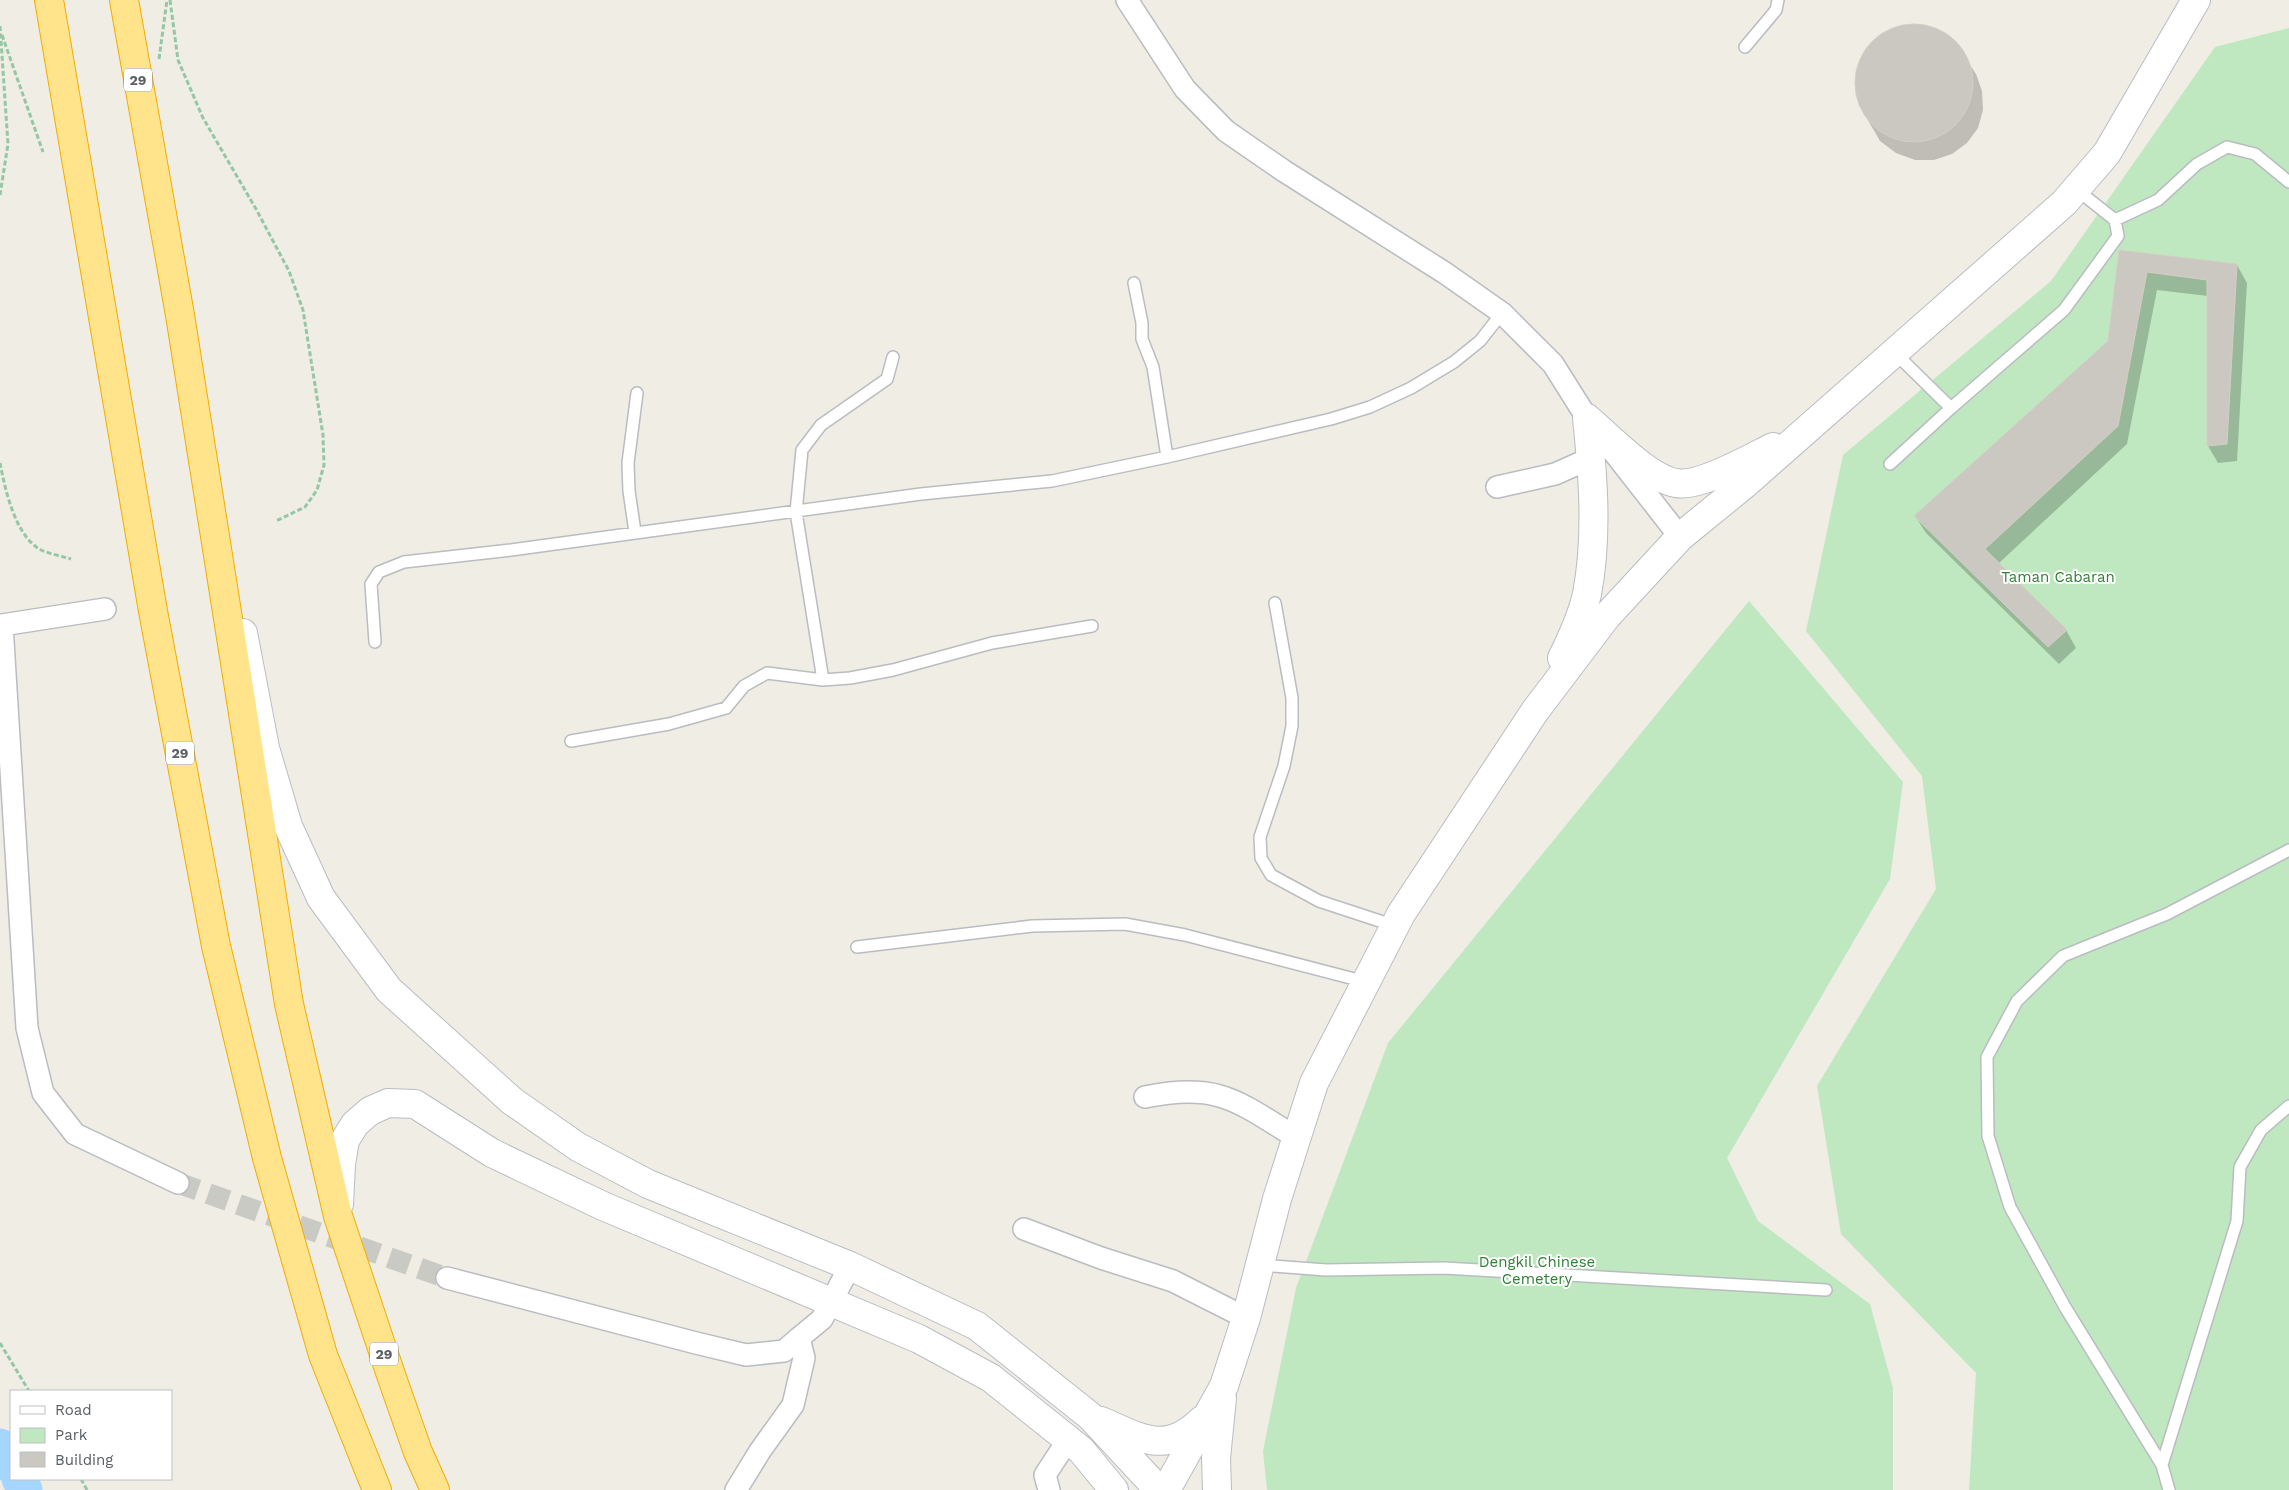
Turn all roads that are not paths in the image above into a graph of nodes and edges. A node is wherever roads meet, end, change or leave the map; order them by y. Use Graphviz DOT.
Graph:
graph roads {
  1 [pos="49,0"];
  2 [pos="124,0"];
  3 [pos="144,0"];
  4 [pos="1127,0"];
  5 [pos="1778,0"];
  6 [pos="2196,0"];
  7 [pos="1746,48"];
  8 [pos="152,160"];
  9 [pos="2289,182"];
  10 [pos="2076,189"];
  11 [pos="2115,220"];
  12 [pos="1134,283"];
  13 [pos="1502,313"];
  14 [pos="180,315"];
  15 [pos="1894,352"];
  16 [pos="893,357"];
  17 [pos="637,394"];
  18 [pos="1952,408"];
  19 [pos="1587,418"];
  20 [pos="1799,435"];
  21 [pos="1167,458"];
  22 [pos="1591,458"];
  23 [pos="1890,464"];
  24 [pos="1497,487"];
  25 [pos="796,512"];
  26 [pos="635,532"];
  27 [pos="1680,537"];
  28 [pos="1275,603"];
  29 [pos="105,609"];
  30 [pos="1,625"];
  31 [pos="1092,626"];
  32 [pos="375,642"];
  33 [pos="823,680"];
  34 [pos="1535,710"];
  35 [pos="570,741"];
  36 [pos="2289,850"];
  37 [pos="1395,926"];
  38 [pos="857,947"];
  39 [pos="1366,982"];
  40 [pos="1145,1097"];
  41 [pos="2289,1106"];
  42 [pos="1297,1138"];
  43 [pos="178,1183"];
  44 [pos="338,1216"];
  45 [pos="1024,1229"];
  46 [pos="1260,1265"];
  47 [pos="850,1266"];
  48 [pos="447,1278"];
  49 [pos="1826,1290"];
  50 [pos="833,1301"];
  51 [pos="1246,1318"];
  52 [pos="800,1338"];
  53 [pos="1224,1386"];
  54 [pos="1090,1416"];
  55 [pos="1068,1440"];
  56 [pos="2162,1465"];
  57 [pos="378,1490"];
  58 [pos="434,1490"];
  59 [pos="736,1490"];
  60 [pos="1049,1490"];
  61 [pos="1114,1490"];
  62 [pos="1159,1490"];
  63 [pos="1166,1490"];
  64 [pos="1217,1490"];
  65 [pos="2169,1490"];
  1 -- 57 [label="highway, 29"];
  2 -- 8 [label="highway, 29"];
  3 -- 8 [label="highway"];
  4 -- 13 [label="street"];
  5 -- 7 [label="lane"];
  6 -- 10 [label="main road"];
  8 -- 14 [label="highway, 29"];
  9 -- 11 [label="lane"];
  10 -- 11 [label="lane"];
  10 -- 15 [label="main road"];
  11 -- 18 [label="lane"];
  12 -- 21 [label="lane"];
  13 -- 19 [label="street"];
  13 -- 21 [label="lane"];
  14 -- 44 [label="highway, 29"];
  14 -- 47 [label="main road"];
  15 -- 18 [label="lane"];
  15 -- 20 [label="main road"];
  16 -- 25 [label="lane"];
  17 -- 26 [label="lane"];
  18 -- 23 [label="lane"];
  19 -- 20 [label="main road"];
  19 -- 22 [label="main road"];
  19 -- 27 [label="street"];
  20 -- 27 [label="main road"];
  21 -- 25 [label="lane"];
  22 -- 24 [label="street"];
  22 -- 34 [label="main road"];
  25 -- 26 [label="lane"];
  25 -- 33 [label="lane"];
  26 -- 32 [label="lane"];
  27 -- 34 [label="main road"];
  28 -- 37 [label="lane"];
  29 -- 30 [label="street"];
  30 -- 43 [label="street"];
  31 -- 33 [label="lane"];
  33 -- 35 [label="lane"];
  34 -- 37 [label="main road"];
  36 -- 56 [label="lane"];
  37 -- 39 [label="main road"];
  38 -- 39 [label="lane"];
  39 -- 42 [label="main road"];
  40 -- 42 [label="street"];
  41 -- 56 [label="lane"];
  42 -- 46 [label="main road"];
  44 -- 50 [label="main road"];
  44 -- 58 [label="highway, 29"];
  45 -- 51 [label="street"];
  46 -- 49 [label="lane"];
  46 -- 51 [label="main road"];
  47 -- 50 [label="street"];
  47 -- 54 [label="main road"];
  48 -- 52 [label="street"];
  50 -- 52 [label="street"];
  50 -- 55 [label="main road"];
  51 -- 53 [label="main road"];
  52 -- 59 [label="street"];
  53 -- 54 [label="main road"];
  53 -- 63 [label="main road"];
  53 -- 64 [label="main road"];
  54 -- 62 [label="main road"];
  55 -- 60 [label="street"];
  55 -- 61 [label="main road"];
  56 -- 65 [label="lane"];
}
